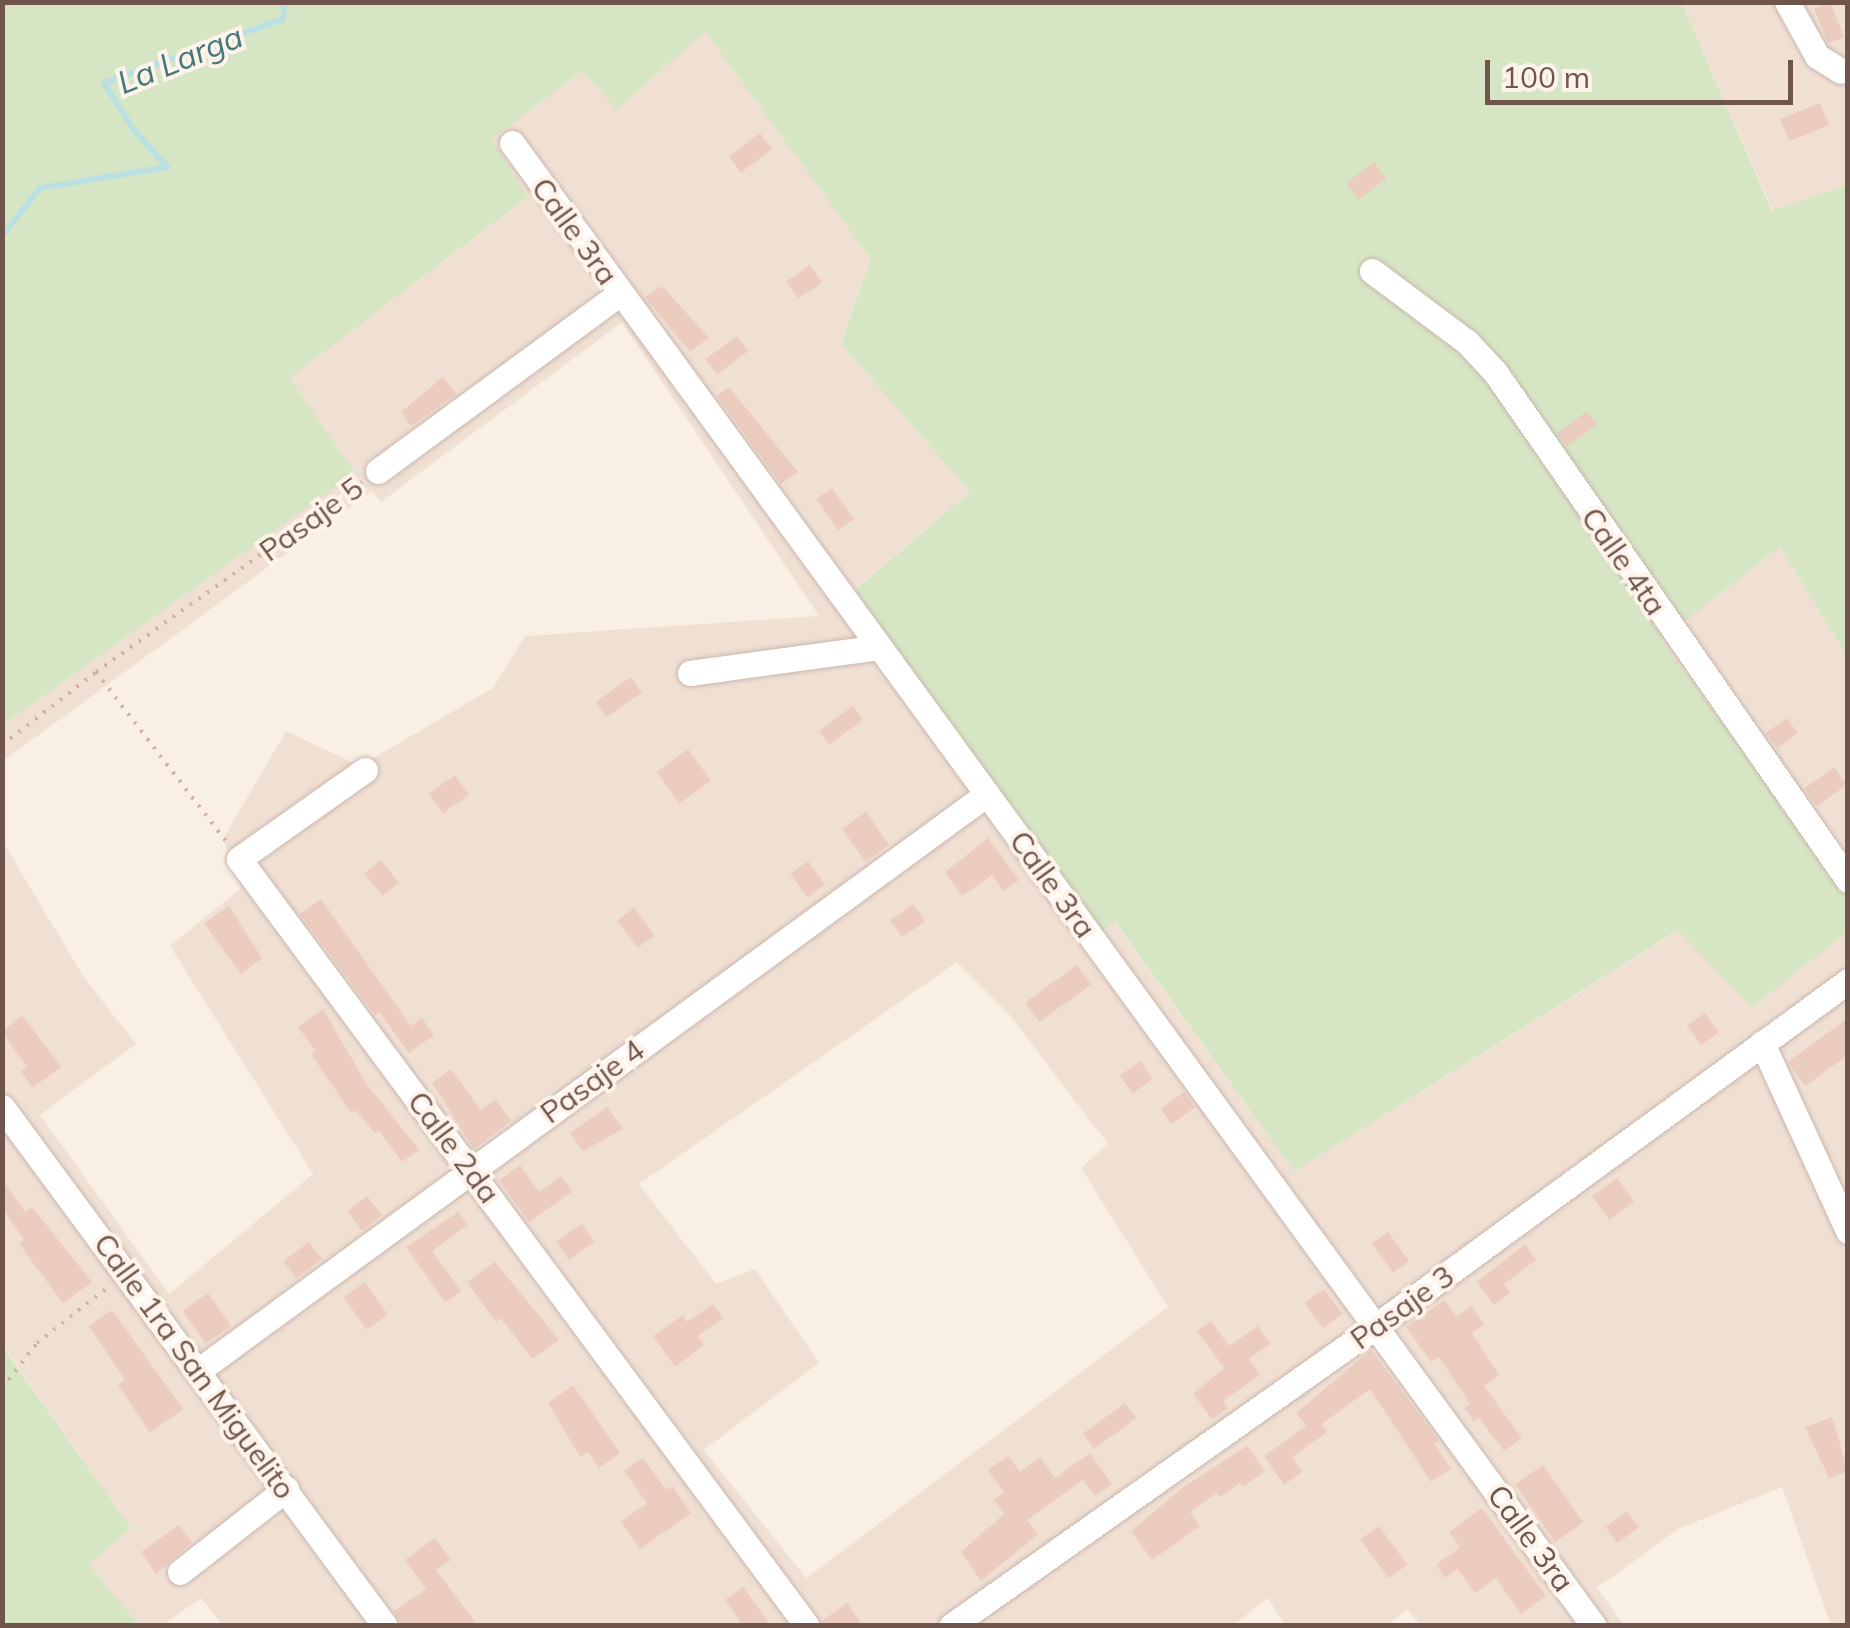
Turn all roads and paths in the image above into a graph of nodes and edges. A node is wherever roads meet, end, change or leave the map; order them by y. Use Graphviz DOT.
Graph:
graph roads {
  1 [pos="1787,2"];
  2 [pos="1844,70"];
  3 [pos="1810,78"];
  4 [pos="512,143"];
  5 [pos="1372,271"];
  6 [pos="620,293"];
  7 [pos="378,471"];
  8 [pos="879,647"];
  9 [pos="96,672"];
  10 [pos="690,673"];
  11 [pos="2,745"];
  12 [pos="365,770"];
  13 [pos="987,794"];
  14 [pos="240,859"];
  15 [pos="1848,880"];
  16 [pos="1848,981"];
  17 [pos="1762,1044"];
  18 [pos="2,1108"];
  19 [pos="471,1170"];
  20 [pos="1848,1232"];
  21 [pos="126,1273"];
  22 [pos="1376,1326"];
  23 [pos="199,1370"];
  24 [pos="2,1388"];
  25 [pos="286,1489"];
  26 [pos="180,1572"];
  27 [pos="385,1626"];
  28 [pos="806,1626"];
  29 [pos="950,1626"];
  30 [pos="1594,1626"];
  1 -- 2 [label="street"];
  2 -- 3 [label="street"];
  4 -- 6 [label="street, Calle 3ra"];
  5 -- 15 [label="street, Calle 4ta"];
  6 -- 7 [label="street, Pasaje 5"];
  6 -- 8 [label="street, Calle 3ra"];
  7 -- 9 [label="path, Pasaje 5"];
  8 -- 10 [label="street"];
  8 -- 13 [label="street, Calle 3ra"];
  9 -- 11 [label="path, Pasaje 5"];
  9 -- 14 [label="path"];
  12 -- 14 [label="street"];
  13 -- 19 [label="street, Pasaje 4"];
  13 -- 22 [label="street, Calle 3ra"];
  14 -- 19 [label="street, Calle 2da"];
  16 -- 17 [label="street, Pasaje 3"];
  17 -- 20 [label="street"];
  17 -- 22 [label="street, Pasaje 3"];
  18 -- 21 [label="street, Calle 1ra San Miguelito"];
  19 -- 23 [label="street, Pasaje 4"];
  19 -- 28 [label="street, Calle 2da"];
  21 -- 23 [label="street, Calle 1ra San Miguelito"];
  21 -- 24 [label="path"];
  22 -- 29 [label="street, Pasaje 3"];
  22 -- 30 [label="street, Calle 3ra"];
  23 -- 25 [label="street, Calle 1ra San Miguelito"];
  25 -- 26 [label="street"];
  25 -- 27 [label="street, Calle 1ra San Miguelito"];
}
